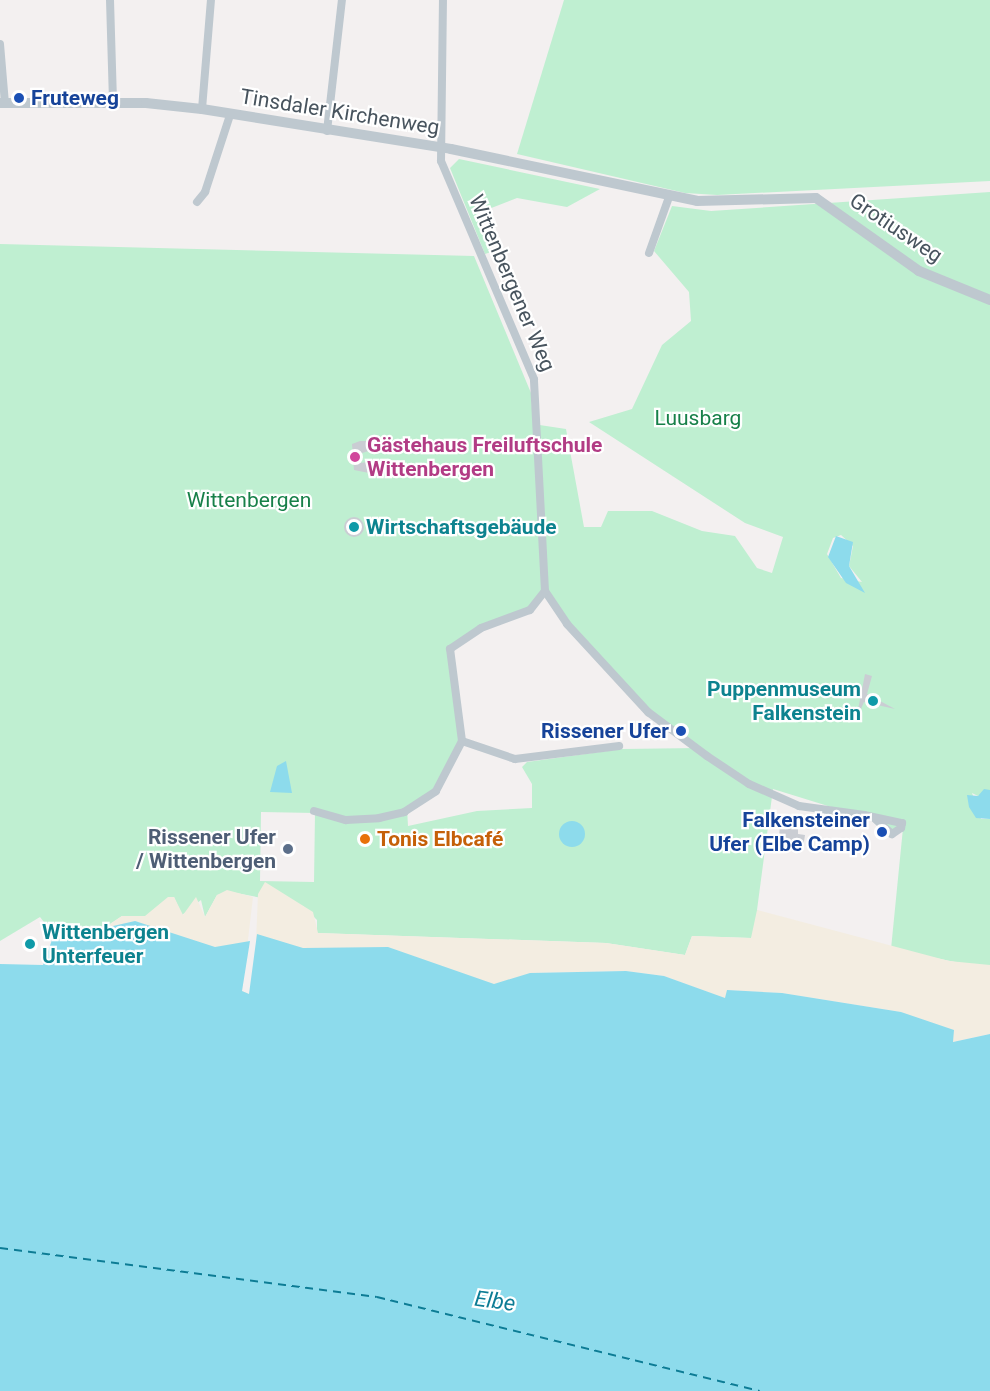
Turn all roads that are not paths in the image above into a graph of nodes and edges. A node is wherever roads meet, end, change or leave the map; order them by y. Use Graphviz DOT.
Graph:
graph roads {
  1 [pos="110,0"];
  2 [pos="211,0"];
  3 [pos="342,0"];
  4 [pos="442,0"];
  5 [pos="0,44"];
  6 [pos="112,102"];
  7 [pos="3,103"];
  8 [pos="202,109"];
  9 [pos="230,115"];
  10 [pos="327,131"];
  11 [pos="439,149"];
  12 [pos="669,197"];
  13 [pos="816,198"];
  14 [pos="197,202"];
  15 [pos="649,253"];
  16 [pos="990,300"];
  17 [pos="545,591"];
  18 [pos="462,741"];
  19 [pos="619,746"];
  20 [pos="314,811"];
  21 [pos="874,818"];
  1 -- 6 [label="street"];
  2 -- 8 [label="street"];
  3 -- 10 [label="street"];
  4 -- 11 [label="street, Wittenbergener Weg"];
  5 -- 7 [label="street"];
  6 -- 7 [label="street, Tinsdaler Kirchenweg"];
  6 -- 8 [label="street, Tinsdaler Kirchenweg"];
  8 -- 9 [label="street, Tinsdaler Kirchenweg"];
  9 -- 10 [label="street, Tinsdaler Kirchenweg"];
  9 -- 14 [label="street"];
  10 -- 11 [label="street, Tinsdaler Kirchenweg"];
  11 -- 12 [label="street, Tinsdaler Kirchenweg"];
  11 -- 17 [label="street, Wittenbergener Weg"];
  12 -- 13 [label="street, Tinsdaler Kirchenweg"];
  12 -- 15 [label="street"];
  13 -- 16 [label="street, Grotiusweg"];
  17 -- 18 [label="street"];
  17 -- 21 [label="street"];
  18 -- 19 [label="street"];
  18 -- 20 [label="street"];
}
